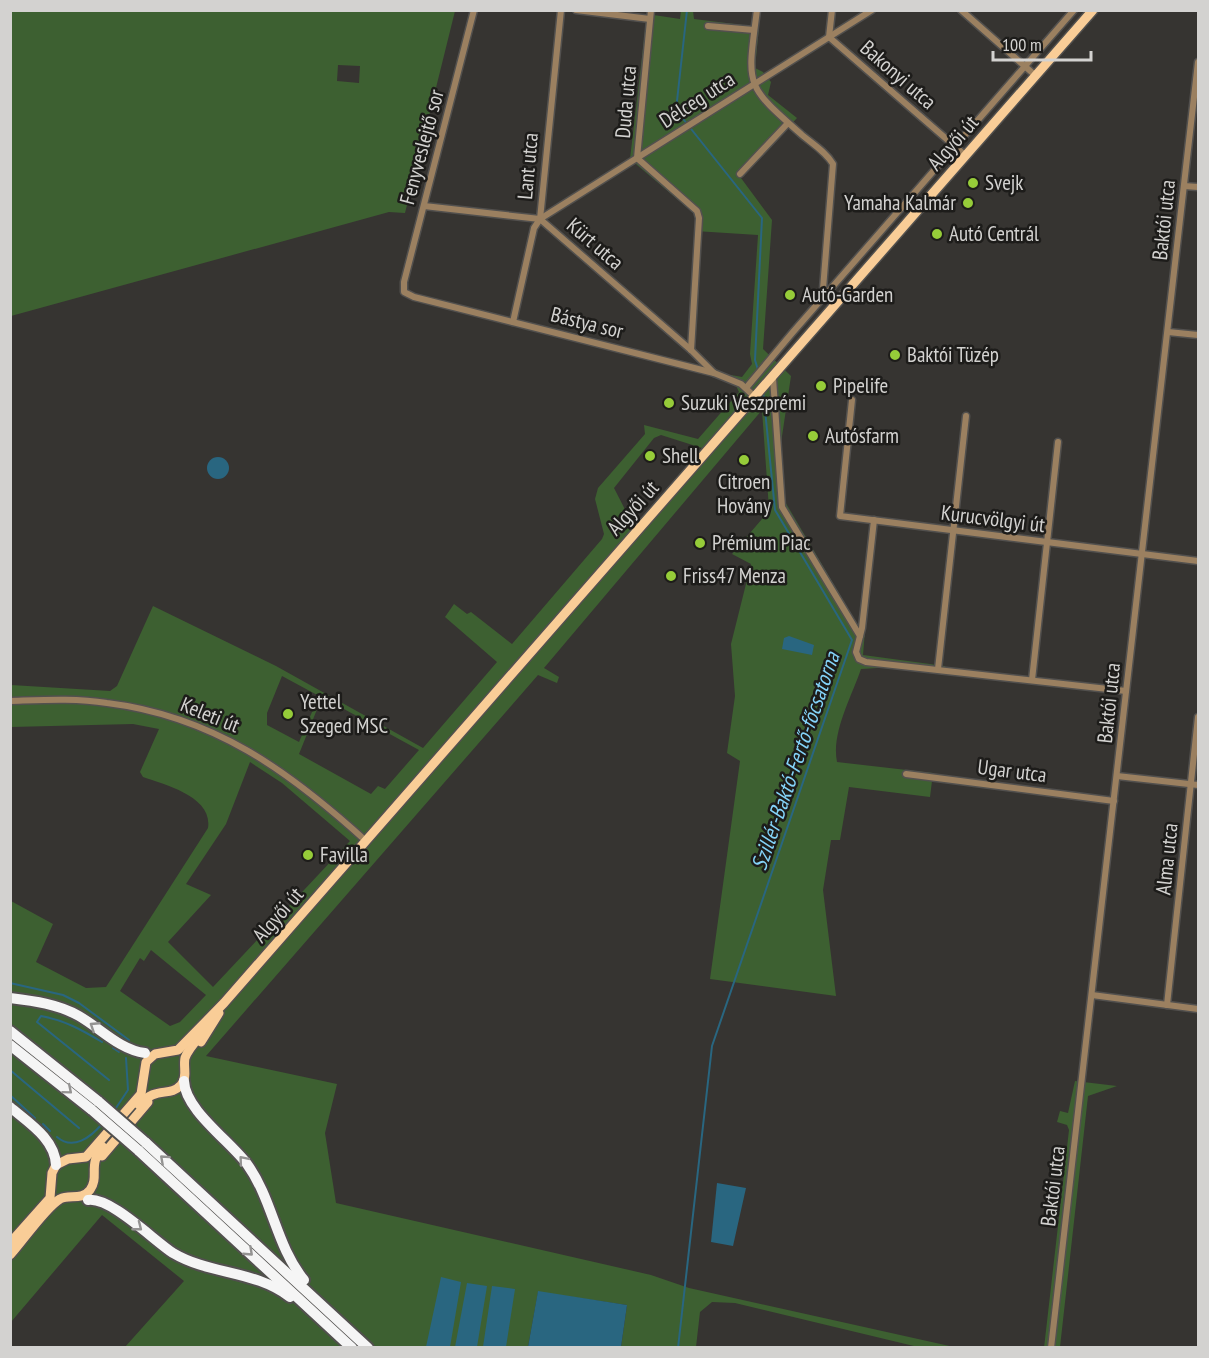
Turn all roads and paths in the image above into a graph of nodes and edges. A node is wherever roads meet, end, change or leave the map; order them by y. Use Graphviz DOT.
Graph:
graph roads {
  1 [pos="474,10"];
  2 [pos="561,10"];
  3 [pos="576,10"];
  4 [pos="651,10"];
  5 [pos="757,10"];
  6 [pos="832,10"];
  7 [pos="872,10"];
  8 [pos="962,10"];
  9 [pos="1074,10"];
  10 [pos="1093,10"];
  11 [pos="650,19"];
  12 [pos="708,26"];
  13 [pos="754,30"];
  14 [pos="830,37"];
  15 [pos="1198,62"];
  16 [pos="1026,66"];
  17 [pos="1036,76"];
  18 [pos="753,84"];
  19 [pos="1196,114"];
  20 [pos="788,123"];
  21 [pos="956,147"];
  22 [pos="966,156"];
  23 [pos="637,158"];
  24 [pos="740,174"];
  25 [pos="1184,186"];
  26 [pos="1198,188"];
  27 [pos="424,206"];
  28 [pos="540,219"];
  29 [pos="824,279"];
  30 [pos="836,284"];
  31 [pos="404,292"];
  32 [pos="826,296"];
  33 [pos="837,306"];
  34 [pos="513,322"];
  35 [pos="1168,332"];
  36 [pos="1198,335"];
  37 [pos="693,352"];
  38 [pos="690,367"];
  39 [pos="714,374"];
  40 [pos="771,381"];
  41 [pos="746,388"];
  42 [pos="756,397"];
  43 [pos="852,400"];
  44 [pos="966,416"];
  45 [pos="1058,442"];
  46 [pos="874,520"];
  47 [pos="954,530"];
  48 [pos="1047,542"];
  49 [pos="1143,555"];
  50 [pos="1198,561"];
  51 [pos="860,636"];
  52 [pos="938,669"];
  53 [pos="1032,680"];
  54 [pos="1126,691"];
  55 [pos="10,701"];
  56 [pos="1198,717"];
  57 [pos="906,774"];
  58 [pos="1117,776"];
  59 [pos="1195,784"];
  60 [pos="1114,801"];
  61 [pos="366,841"];
  62 [pos="1092,995"];
  63 [pos="10,998"];
  64 [pos="224,1003"];
  65 [pos="1167,1005"];
  66 [pos="1198,1009"];
  67 [pos="10,1031"];
  68 [pos="10,1045"];
  69 [pos="173,1050"];
  70 [pos="145,1053"];
  71 [pos="184,1061"];
  72 [pos="184,1086"];
  73 [pos="95,1106"];
  74 [pos="10,1107"];
  75 [pos="142,1146"];
  76 [pos="56,1161"];
  77 [pos="49,1189"];
  78 [pos="64,1200"];
  79 [pos="88,1200"];
  80 [pos="14,1243"];
  81 [pos="10,1255"];
  82 [pos="325,1322"];
  83 [pos="344,1325"];
  84 [pos="352,1347"];
  85 [pos="368,1347"];
  86 [pos="1051,1347"];
  1 -- 27 [label="street, Fenyveslejtő sor"];
  2 -- 28 [label="street, Lant utca"];
  3 -- 11 [label="street"];
  4 -- 11 [label="street, Duda utca"];
  5 -- 13 [label="street"];
  6 -- 14 [label="street, Bakonyi utca"];
  7 -- 14 [label="street, Délceg utca"];
  8 -- 16 [label="street"];
  9 -- 16 [label="street, Algyői út"];
  10 -- 17 [label="main road, Algyői út"];
  11 -- 23 [label="street, Duda utca"];
  12 -- 13 [label="street"];
  13 -- 18 [label="street"];
  14 -- 18 [label="street, Délceg utca"];
  14 -- 21 [label="street, Bakonyi utca"];
  15 -- 19 [label="street, Baktói utca"];
  16 -- 17 [label="street"];
  16 -- 21 [label="street, Algyői út"];
  17 -- 22 [label="main road, Algyői út"];
  18 -- 20 [label="street"];
  18 -- 23 [label="street, Délceg utca"];
  19 -- 25 [label="street, Baktói utca"];
  20 -- 24 [label="street"];
  20 -- 29 [label="street"];
  21 -- 22 [label="street, Bakonyi utca"];
  21 -- 30 [label="street, Algyői út"];
  22 -- 33 [label="main road, Algyői út"];
  23 -- 28 [label="street, Délceg utca"];
  23 -- 37 [label="street, Duda utca"];
  25 -- 26 [label="street"];
  25 -- 35 [label="street, Baktói utca"];
  27 -- 28 [label="street, Kürt utca"];
  27 -- 31 [label="street, Fenyveslejtő sor"];
  28 -- 34 [label="street, Lant utca"];
  28 -- 37 [label="street, Kürt utca"];
  29 -- 30 [label="street"];
  29 -- 32 [label="street"];
  30 -- 32 [label="street, Algyői út"];
  31 -- 34 [label="street, Bástya sor"];
  32 -- 33 [label="street"];
  32 -- 41 [label="street, Algyői út"];
  33 -- 40 [label="main road, Algyői út"];
  34 -- 38 [label="street, Bástya sor"];
  35 -- 36 [label="street"];
  35 -- 49 [label="street, Baktói utca"];
  37 -- 38 [label="street, Duda utca"];
  37 -- 39 [label="street, Kürt utca"];
  38 -- 39 [label="street, Bástya sor"];
  39 -- 41 [label="street, Bástya sor"];
  40 -- 42 [label="main road, Algyői út"];
  40 -- 51 [label="street"];
  41 -- 42 [label="street, Bástya sor"];
  42 -- 61 [label="main road, Algyői út"];
  43 -- 46 [label="street, Kurucvölgyi út"];
  44 -- 47 [label="street"];
  45 -- 48 [label="street"];
  46 -- 47 [label="street, Kurucvölgyi út"];
  46 -- 51 [label="street"];
  47 -- 48 [label="street, Kurucvölgyi út"];
  47 -- 52 [label="street"];
  48 -- 49 [label="street, Kurucvölgyi út"];
  48 -- 53 [label="street"];
  49 -- 50 [label="street, Kurucvölgyi út"];
  49 -- 54 [label="street, Baktói utca"];
  51 -- 52 [label="street"];
  52 -- 53 [label="street"];
  53 -- 54 [label="street"];
  54 -- 58 [label="street, Baktói utca"];
  55 -- 61 [label="street, Keleti út"];
  56 -- 59 [label="street, Alma utca"];
  57 -- 60 [label="street, Ugar utca"];
  58 -- 59 [label="street"];
  58 -- 60 [label="street, Baktói utca"];
  59 -- 65 [label="street, Alma utca"];
  60 -- 62 [label="street, Baktói utca"];
  61 -- 64 [label="main road, Algyői út"];
  62 -- 65 [label="street"];
  62 -- 86 [label="street, Baktói utca"];
  70 -- 63 [label="highway, one-way"];
  64 -- 69 [label="main road"];
  64 -- 71 [label="main road"];
  64 -- 72 [label="main road"];
  65 -- 66 [label="street"];
  67 -- 73 [label="highway"];
  68 -- 73 [label="highway, one-way"];
  69 -- 70 [label="main road"];
  69 -- 71 [label="main road"];
  69 -- 76 [label="main road"];
  70 -- 76 [label="main road"];
  71 -- 72 [label="main road"];
  72 -- 78 [label="main road"];
  72 -- 79 [label="main road"];
  83 -- 72 [label="highway, one-way"];
  73 -- 75 [label="highway, bridge"];
  74 -- 76 [label="highway"];
  75 -- 82 [label="highway, one-way"];
  83 -- 75 [label="highway, one-way"];
  76 -- 77 [label="main road"];
  77 -- 78 [label="main road"];
  77 -- 80 [label="main road"];
  78 -- 79 [label="main road"];
  78 -- 80 [label="main road"];
  79 -- 82 [label="highway, one-way"];
  80 -- 81 [label="main road"];
  82 -- 84 [label="highway"];
  83 -- 85 [label="highway"];
}
